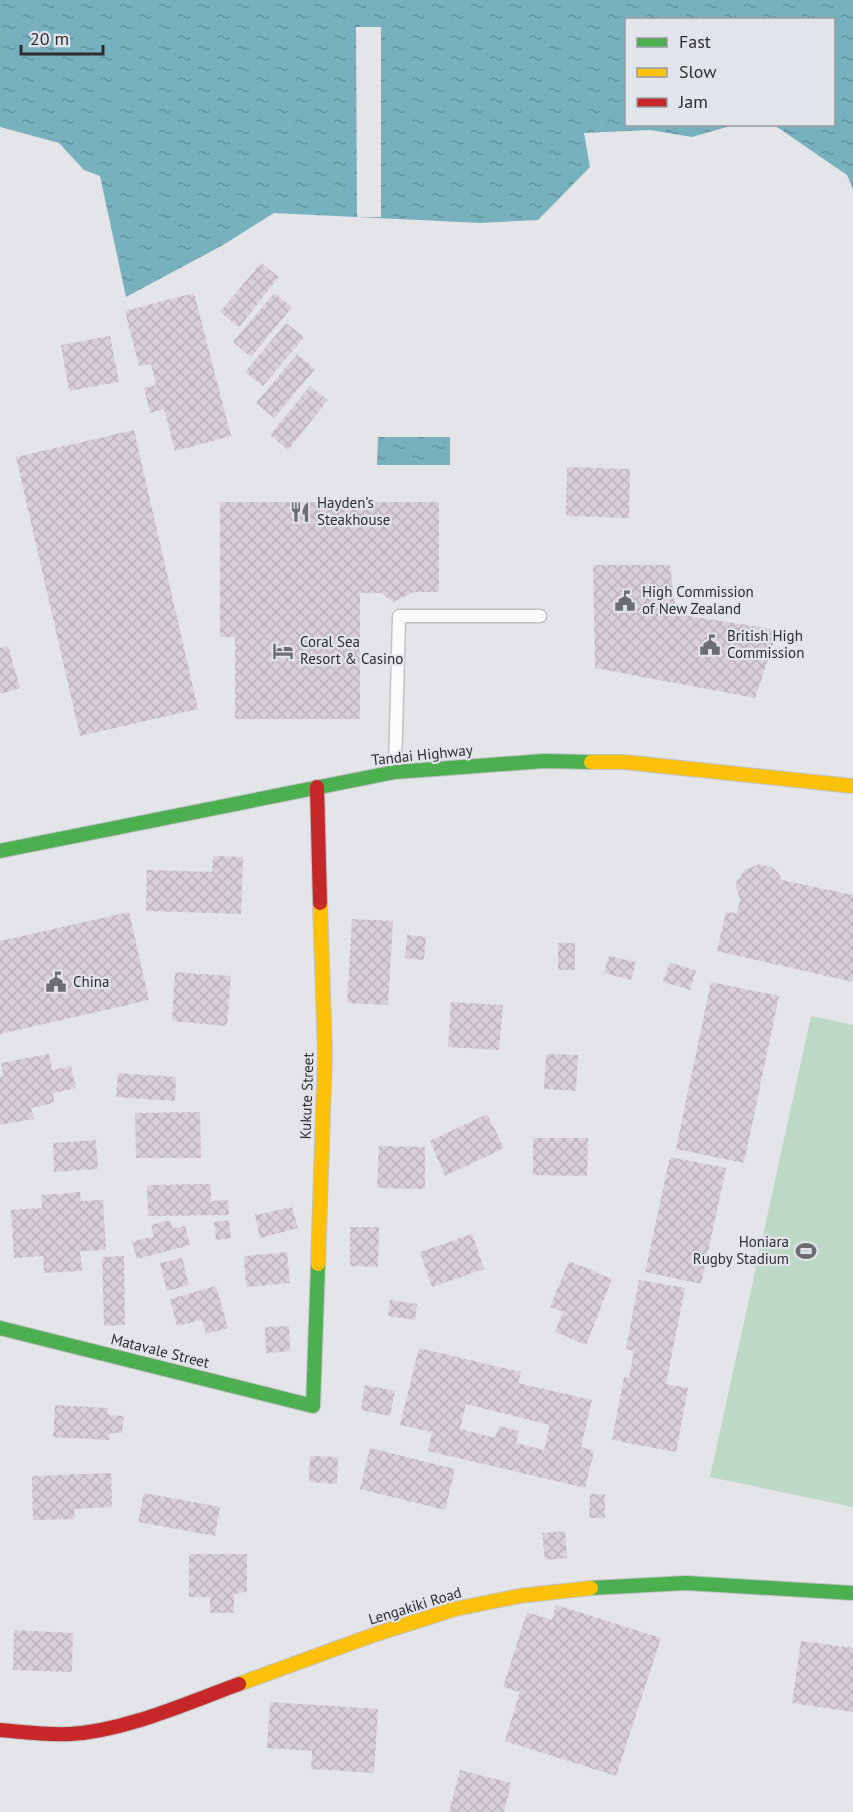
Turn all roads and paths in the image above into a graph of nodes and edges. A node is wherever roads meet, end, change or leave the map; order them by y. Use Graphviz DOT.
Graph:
graph roads {
  1 [pos="540,616"];
  2 [pos="395,771"];
  3 [pos="853,786"];
  4 [pos="317,787"];
  5 [pos="0,850"];
  6 [pos="0,1328"];
  7 [pos="313,1406"];
  8 [pos="853,1593"];
  9 [pos="0,1730"];
  1 -- 2 [label="lane"];
  2 -- 3 [label="street, Tandai Highway"];
  2 -- 4 [label="street, Tandai Highway"];
  4 -- 5 [label="street, Tandai Highway"];
  4 -- 7 [label="street, Kukute Street"];
  6 -- 7 [label="street, Matavale Street"];
  8 -- 9 [label="street, Lengakiki Road"];
}
